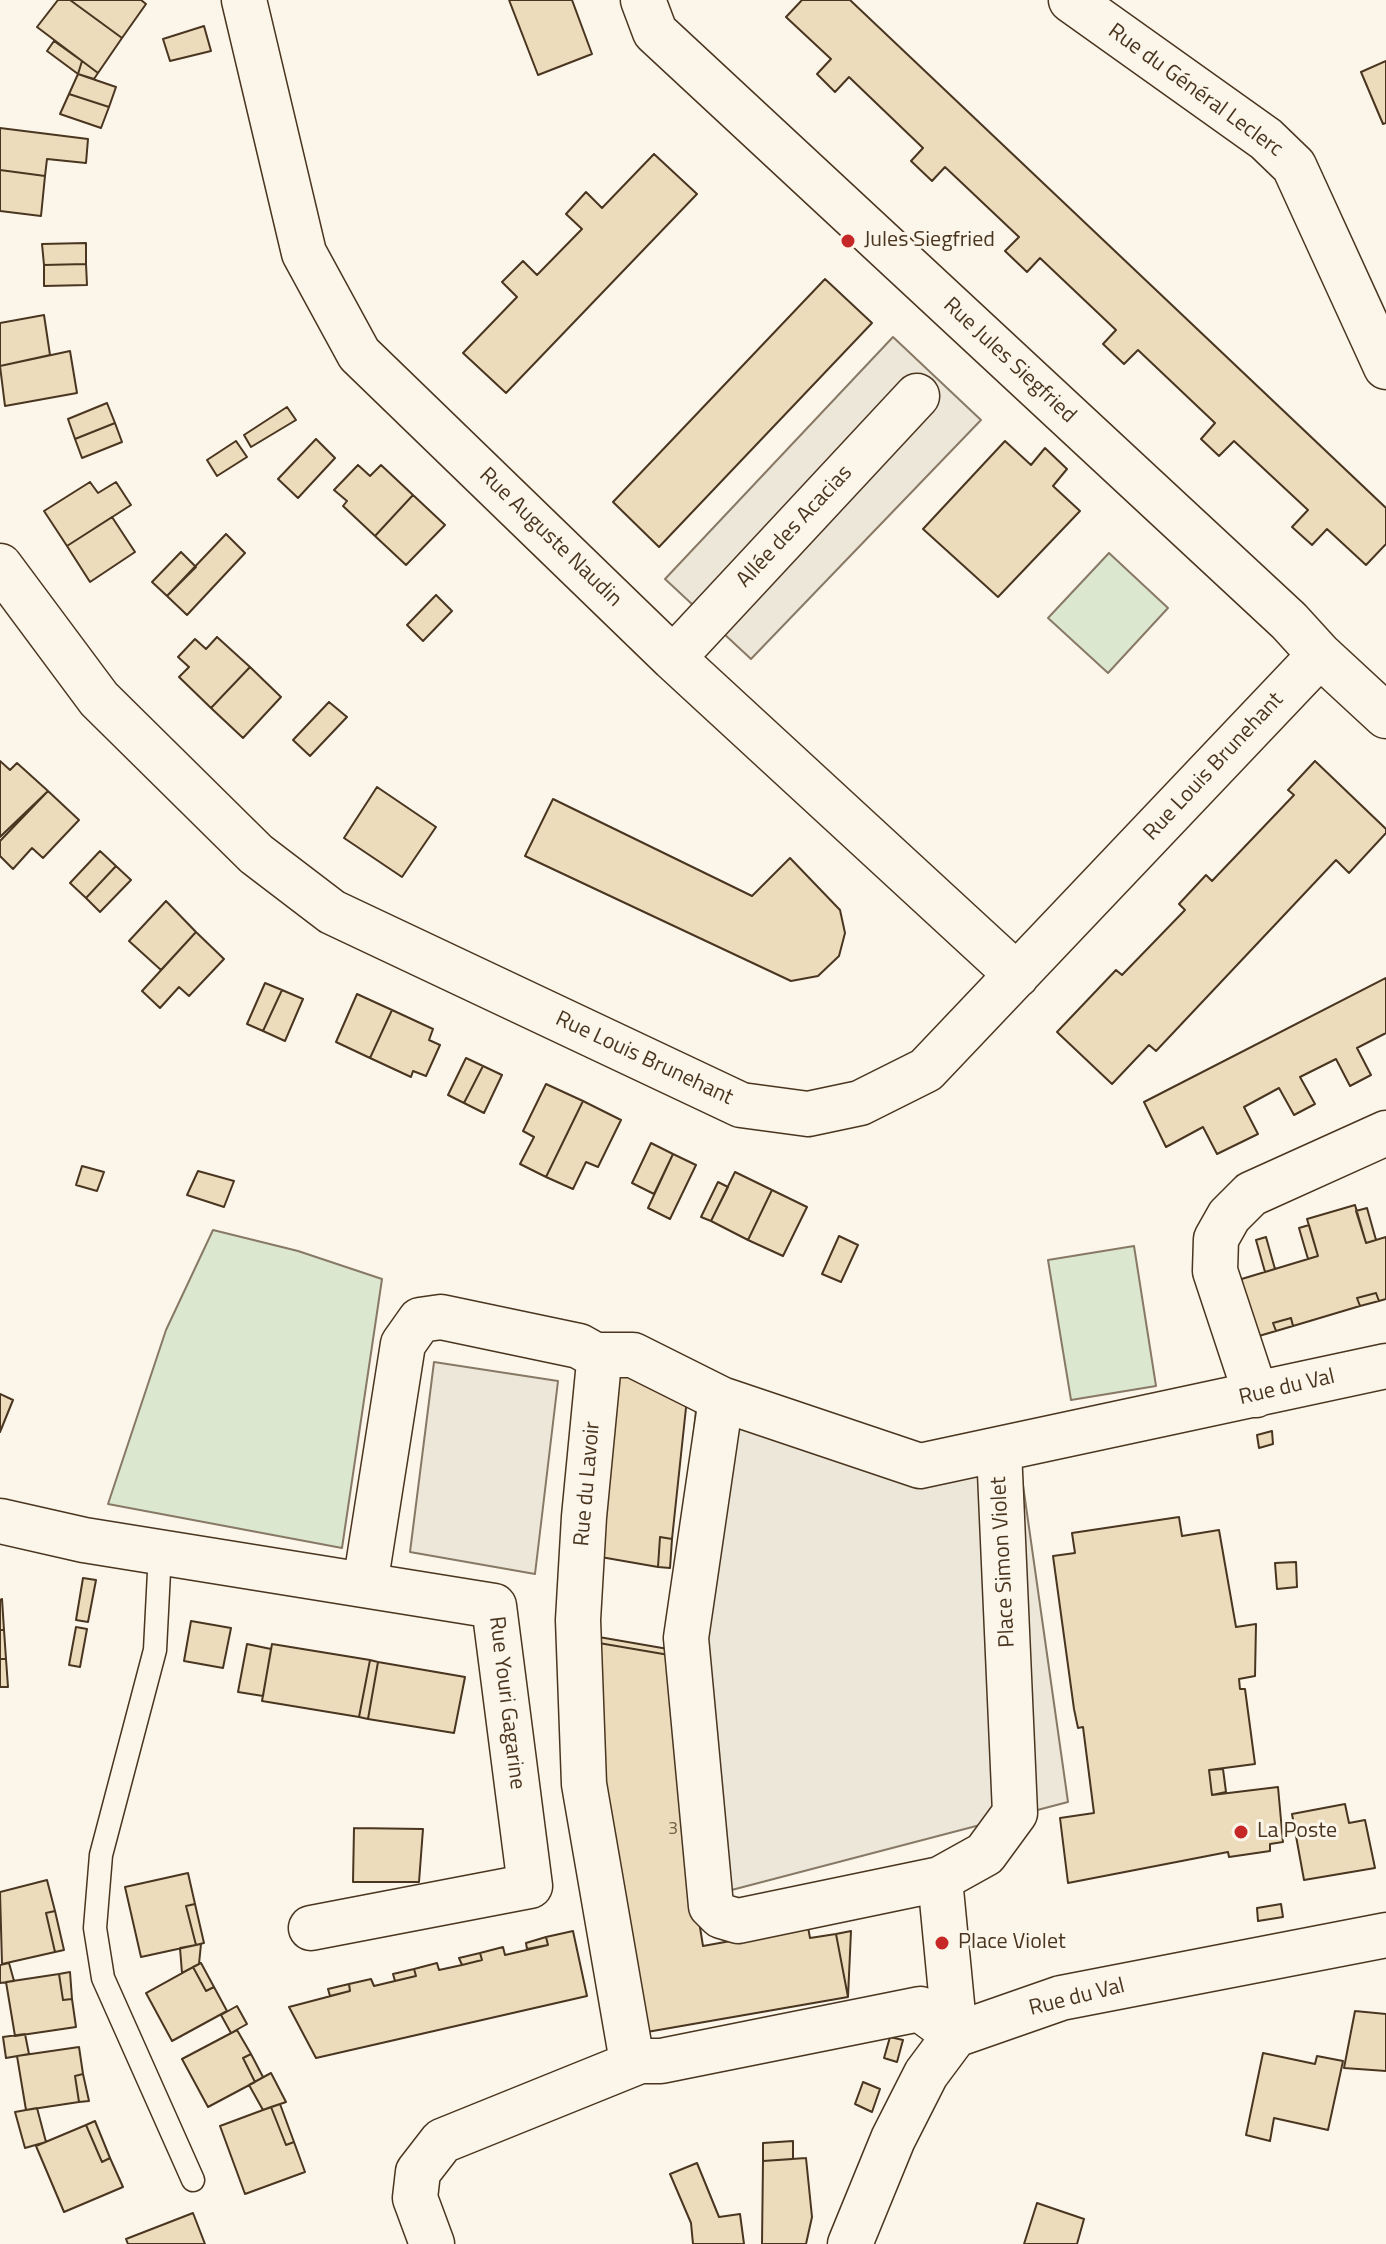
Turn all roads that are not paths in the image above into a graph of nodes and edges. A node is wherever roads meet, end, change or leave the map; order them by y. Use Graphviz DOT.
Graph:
graph roads {
  1 [pos="244,0"];
  2 [pos="643,0"];
  3 [pos="1071,0"];
  4 [pos="1386,367"];
  5 [pos="917,396"];
  6 [pos="0,566"];
  7 [pos="1320,655"];
  8 [pos="673,658"];
  9 [pos="1386,716"];
  10 [pos="1017,975"];
  11 [pos="1386,1133"];
  12 [pos="597,1359"];
  13 [pos="1386,1366"];
  14 [pos="1256,1395"];
  15 [pos="721,1399"];
  16 [pos="999,1450"];
  17 [pos="0,1521"];
  18 [pos="160,1552"];
  19 [pos="365,1585"];
  20 [pos="940,1879"];
  21 [pos="311,1928"];
  22 [pos="1386,1935"];
  23 [pos="955,2035"];
  24 [pos="640,2061"];
  25 [pos="193,2180"];
  26 [pos="432,2244"];
  27 [pos="850,2244"];
  1 -- 8 [label="street, Rue Auguste Naudin"];
  2 -- 7 [label="street, Rue Jules Siegfried"];
  3 -- 4 [label="street, Rue du Général Leclerc"];
  5 -- 8 [label="street, Allée des Acacias"];
  6 -- 10 [label="street, Rue Louis Brunehant"];
  7 -- 9 [label="street, Rue Jules Siegfried"];
  7 -- 10 [label="street, Rue Louis Brunehant"];
  8 -- 10 [label="street, Rue Auguste Naudin"];
  11 -- 14 [label="street"];
  12 -- 15 [label="street, Place Simon Violet"];
  12 -- 19 [label="street"];
  12 -- 24 [label="street, Rue du Lavoir"];
  13 -- 14 [label="street, Rue du Val"];
  14 -- 16 [label="street, Rue du Val"];
  15 -- 16 [label="street, Place Simon Violet"];
  15 -- 20 [label="street"];
  16 -- 20 [label="street, Place Simon Violet"];
  17 -- 18 [label="street, Rue Youri Gagarine"];
  18 -- 19 [label="street, Rue Youri Gagarine"];
  18 -- 25 [label="lane"];
  19 -- 21 [label="street, Rue Youri Gagarine"];
  20 -- 23 [label="street"];
  22 -- 23 [label="street, Rue du Val"];
  23 -- 24 [label="street"];
  23 -- 27 [label="street"];
  24 -- 26 [label="street"];
}
